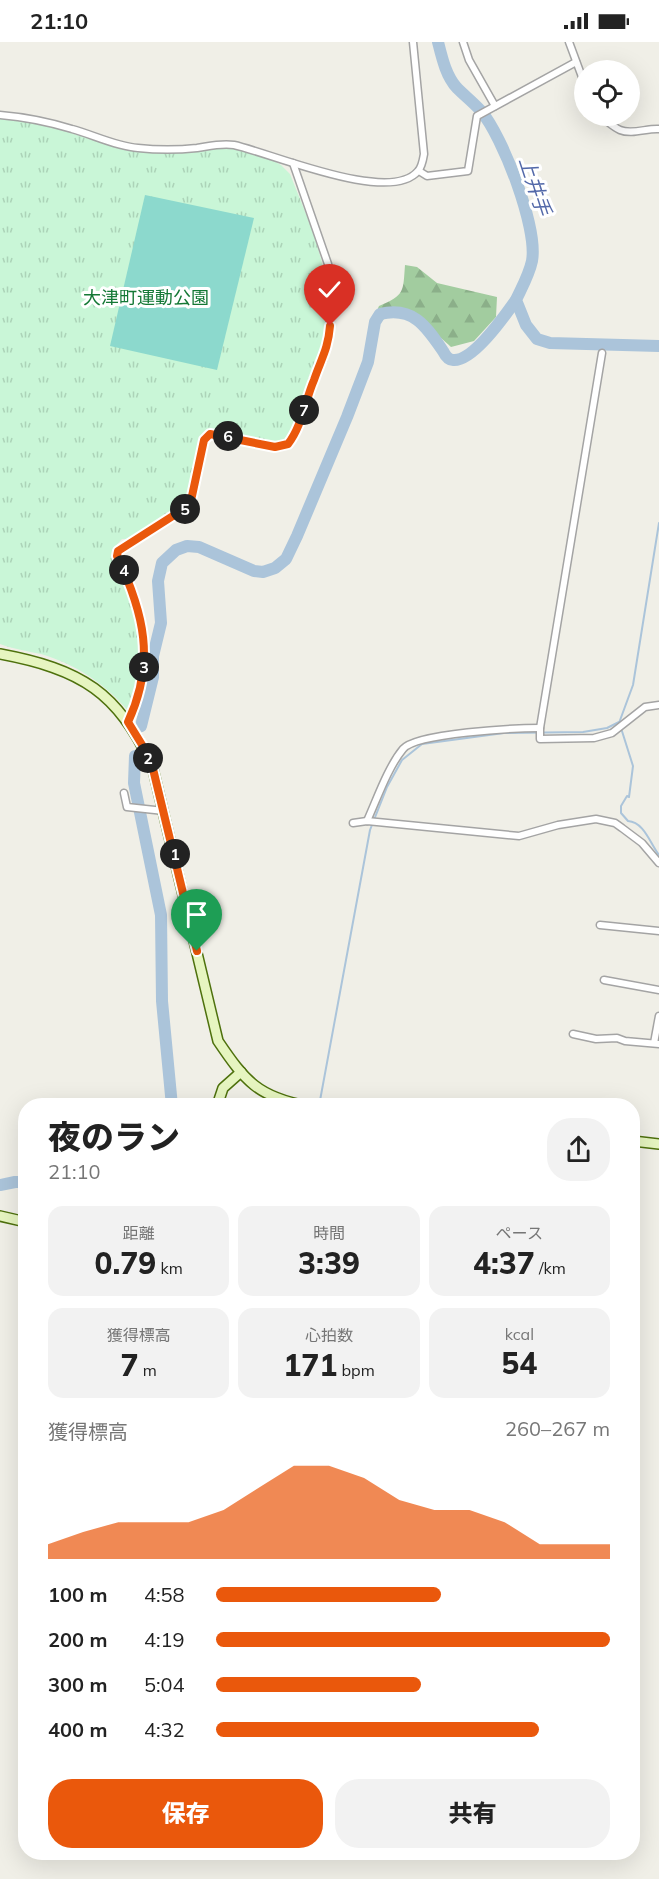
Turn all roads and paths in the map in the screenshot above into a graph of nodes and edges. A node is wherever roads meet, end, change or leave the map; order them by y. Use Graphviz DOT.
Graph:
graph roads {
  1 [pos="413,42"];
  2 [pos="462,42"];
  3 [pos="569,42"];
  4 [pos="575,60"];
  5 [pos="574,63"];
  6 [pos="495,106"];
  7 [pos="0,115"];
  8 [pos="614,126"];
  9 [pos="659,129"];
  10 [pos="293,163"];
  11 [pos="419,171"];
  12 [pos="602,353"];
  13 [pos="0,654"];
  14 [pos="659,705"];
  15 [pos="128,722"];
  16 [pos="540,728"];
  17 [pos="124,793"];
  18 [pos="164,811"];
  19 [pos="367,821"];
  20 [pos="353,823"];
  21 [pos="659,863"];
  22 [pos="600,925"];
  23 [pos="659,931"];
  24 [pos="604,980"];
  25 [pos="659,990"];
  26 [pos="659,1016"];
  27 [pos="573,1034"];
  28 [pos="656,1043"];
  29 [pos="241,1072"];
  30 [pos="220,1098"];
  31 [pos="275,1098"];
  32 [pos="640,1142"];
  33 [pos="659,1144"];
  34 [pos="0,1216"];
  35 [pos="18,1220"];
  1 -- 11 [label="street"];
  2 -- 6 [label="street"];
  3 -- 4 [label="street"];
  5 -- 6 [label="street"];
  6 -- 11 [label="street"];
  7 -- 10 [label="street"];
  8 -- 9 [label="street"];
  10 -- 11 [label="street"];
  10 -- 15 [label="street"];
  12 -- 16 [label="street"];
  13 -- 15 [label="main road"];
  14 -- 16 [label="street"];
  15 -- 18 [label="main road"];
  16 -- 19 [label="street"];
  17 -- 18 [label="street"];
  18 -- 29 [label="main road"];
  19 -- 20 [label="street"];
  19 -- 21 [label="street"];
  22 -- 23 [label="street"];
  24 -- 25 [label="street"];
  26 -- 28 [label="street"];
  27 -- 28 [label="street"];
  29 -- 30 [label="main road"];
  29 -- 31 [label="main road"];
  32 -- 33 [label="main road"];
  34 -- 35 [label="main road"];
}
